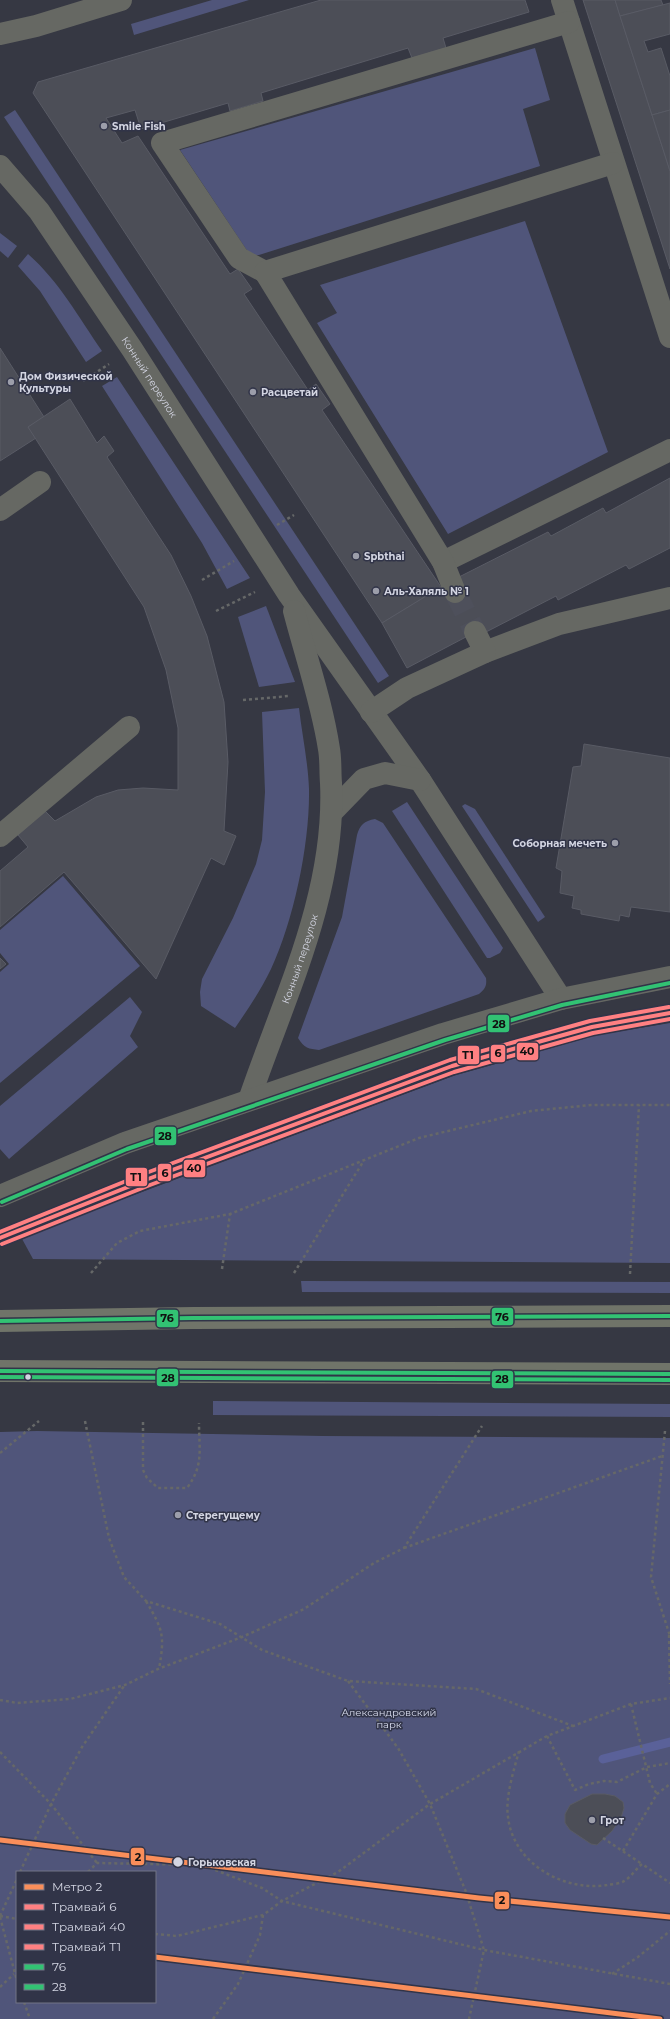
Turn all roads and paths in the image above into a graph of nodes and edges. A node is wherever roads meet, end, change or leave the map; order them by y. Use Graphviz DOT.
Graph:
graph roads {
  1 [pos="121,0"];
  2 [pos="562,0"];
  3 [pos="569,22"];
  4 [pos="0,34"];
  5 [pos="613,163"];
  6 [pos="0,166"];
  7 [pos="265,272"];
  8 [pos="670,337"];
  9 [pos="670,450"];
  10 [pos="40,482"];
  11 [pos="0,510"];
  12 [pos="258,546"];
  13 [pos="443,562"];
  14 [pos="202,580"];
  15 [pos="284,587"];
  16 [pos="455,592"];
  17 [pos="670,598"];
  18 [pos="216,611"];
  19 [pos="475,632"];
  20 [pos="485,652"];
  21 [pos="317,694"];
  22 [pos="243,700"];
  23 [pos="371,712"];
  24 [pos="129,727"];
  25 [pos="420,780"];
  26 [pos="332,812"];
  27 [pos="0,836"];
  28 [pos="670,977"];
  29 [pos="561,999"];
  30 [pos="249,1100"];
  31 [pos="639,1104"];
  32 [pos="670,1105"];
  33 [pos="363,1162"];
  34 [pos="0,1196"];
  35 [pos="230,1214"];
  36 [pos="222,1269"];
  37 [pos="91,1273"];
  38 [pos="294,1273"];
  39 [pos="630,1274"];
  40 [pos="670,1316"];
  41 [pos="0,1321"];
  42 [pos="0,1371"];
  43 [pos="670,1374"];
  44 [pos="39,1421"];
  45 [pos="84,1421"];
  46 [pos="143,1422"];
  47 [pos="199,1423"];
  48 [pos="482,1426"];
  49 [pos="664,1431"];
  50 [pos="0,1453"];
  51 [pos="662,1456"];
  52 [pos="404,1548"];
  53 [pos="146,1601"];
  54 [pos="242,1636"];
  55 [pos="669,1636"];
  56 [pos="158,1669"];
  57 [pos="348,1681"];
  58 [pos="670,1684"];
  59 [pos="125,1685"];
  60 [pos="670,1698"];
  61 [pos="0,1700"];
  62 [pos="631,1704"];
  63 [pos="573,1726"];
  64 [pos="547,1736"];
  65 [pos="520,1751"];
  66 [pos="0,1752"];
  67 [pos="670,1763"];
  68 [pos="647,1767"];
  69 [pos="670,1784"];
  70 [pos="657,1794"];
  71 [pos="51,1804"];
  72 [pos="430,1804"];
  73 [pos="604,1838"];
  74 [pos="623,1851"];
  75 [pos="97,1863"];
  76 [pos="642,1864"];
  77 [pos="20,1871"];
  78 [pos="89,1871"];
  79 [pos="16,1881"];
  80 [pos="670,1883"];
  81 [pos="282,1901"];
  82 [pos="263,1915"];
  83 [pos="0,1916"];
  84 [pos="16,1919"];
  85 [pos="670,1931"];
  86 [pos="156,1934"];
  87 [pos="484,1950"];
  88 [pos="14,1974"];
  89 [pos="611,1974"];
  90 [pos="16,1979"];
  91 [pos="670,1984"];
  92 [pos="0,1987"];
  93 [pos="24,2003"];
  94 [pos="30,2019"];
  95 [pos="213,2019"];
  96 [pos="469,2019"];
  1 -- 4 [label="street"];
  2 -- 3 [label="street"];
  3 -- 5 [label="street"];
  3 -- 7 [label="street"];
  5 -- 7 [label="street"];
  5 -- 8 [label="street"];
  6 -- 12 [label="street, Конный переулок"];
  7 -- 13 [label="street"];
  9 -- 13 [label="street"];
  10 -- 11 [label="street"];
  12 -- 14 [label="path"];
  12 -- 15 [label="street, Конный переулок"];
  13 -- 16 [label="street"];
  15 -- 18 [label="path"];
  15 -- 21 [label="street, Конный переулок"];
  15 -- 23 [label="street, Конный переулок"];
  17 -- 20 [label="street"];
  19 -- 20 [label="street"];
  20 -- 23 [label="street"];
  21 -- 22 [label="path"];
  21 -- 26 [label="street, Конный переулок"];
  23 -- 25 [label="street, Конный переулок"];
  24 -- 27 [label="street"];
  25 -- 26 [label="street"];
  25 -- 29 [label="street, Конный переулок"];
  26 -- 30 [label="street, Конный переулок"];
  28 -- 29 [label="street"];
  29 -- 30 [label="street"];
  30 -- 34 [label="street"];
  31 -- 32 [label="path"];
  31 -- 33 [label="path"];
  31 -- 39 [label="path"];
  33 -- 35 [label="path"];
  33 -- 38 [label="path"];
  35 -- 36 [label="path"];
  35 -- 37 [label="path"];
  40 -- 41 [label="main road"];
  42 -- 43 [label="main road"];
  44 -- 50 [label="path"];
  45 -- 53 [label="path"];
  46 -- 47 [label="path"];
  48 -- 52 [label="path"];
  49 -- 51 [label="path"];
  51 -- 52 [label="path"];
  51 -- 55 [label="path"];
  52 -- 54 [label="path"];
  53 -- 54 [label="path"];
  53 -- 56 [label="path"];
  54 -- 56 [label="path"];
  54 -- 57 [label="path"];
  55 -- 58 [label="path"];
  56 -- 59 [label="path"];
  57 -- 63 [label="path"];
  57 -- 72 [label="path"];
  59 -- 61 [label="path"];
  59 -- 71 [label="path"];
  60 -- 62 [label="path"];
  62 -- 63 [label="path"];
  62 -- 68 [label="path"];
  63 -- 64 [label="path"];
  64 -- 65 [label="path"];
  64 -- 68 [label="path"];
  65 -- 72 [label="path"];
  65 -- 76 [label="path"];
  66 -- 71 [label="path"];
  67 -- 68 [label="path"];
  68 -- 70 [label="path"];
  69 -- 70 [label="path"];
  70 -- 74 [label="path"];
  71 -- 75 [label="path"];
  71 -- 77 [label="path"];
  72 -- 81 [label="path"];
  72 -- 87 [label="path"];
  73 -- 74 [label="path"];
  74 -- 76 [label="path"];
  75 -- 78 [label="path"];
  75 -- 81 [label="path"];
  76 -- 80 [label="path"];
  79 -- 83 [label="path"];
  81 -- 82 [label="path"];
  81 -- 87 [label="path"];
  82 -- 86 [label="path"];
  82 -- 95 [label="path"];
  83 -- 84 [label="path"];
  83 -- 88 [label="path"];
  85 -- 89 [label="path"];
  87 -- 89 [label="path"];
  87 -- 96 [label="path"];
  88 -- 90 [label="path"];
  88 -- 92 [label="path"];
  89 -- 91 [label="path"];
  93 -- 94 [label="path"];
}
